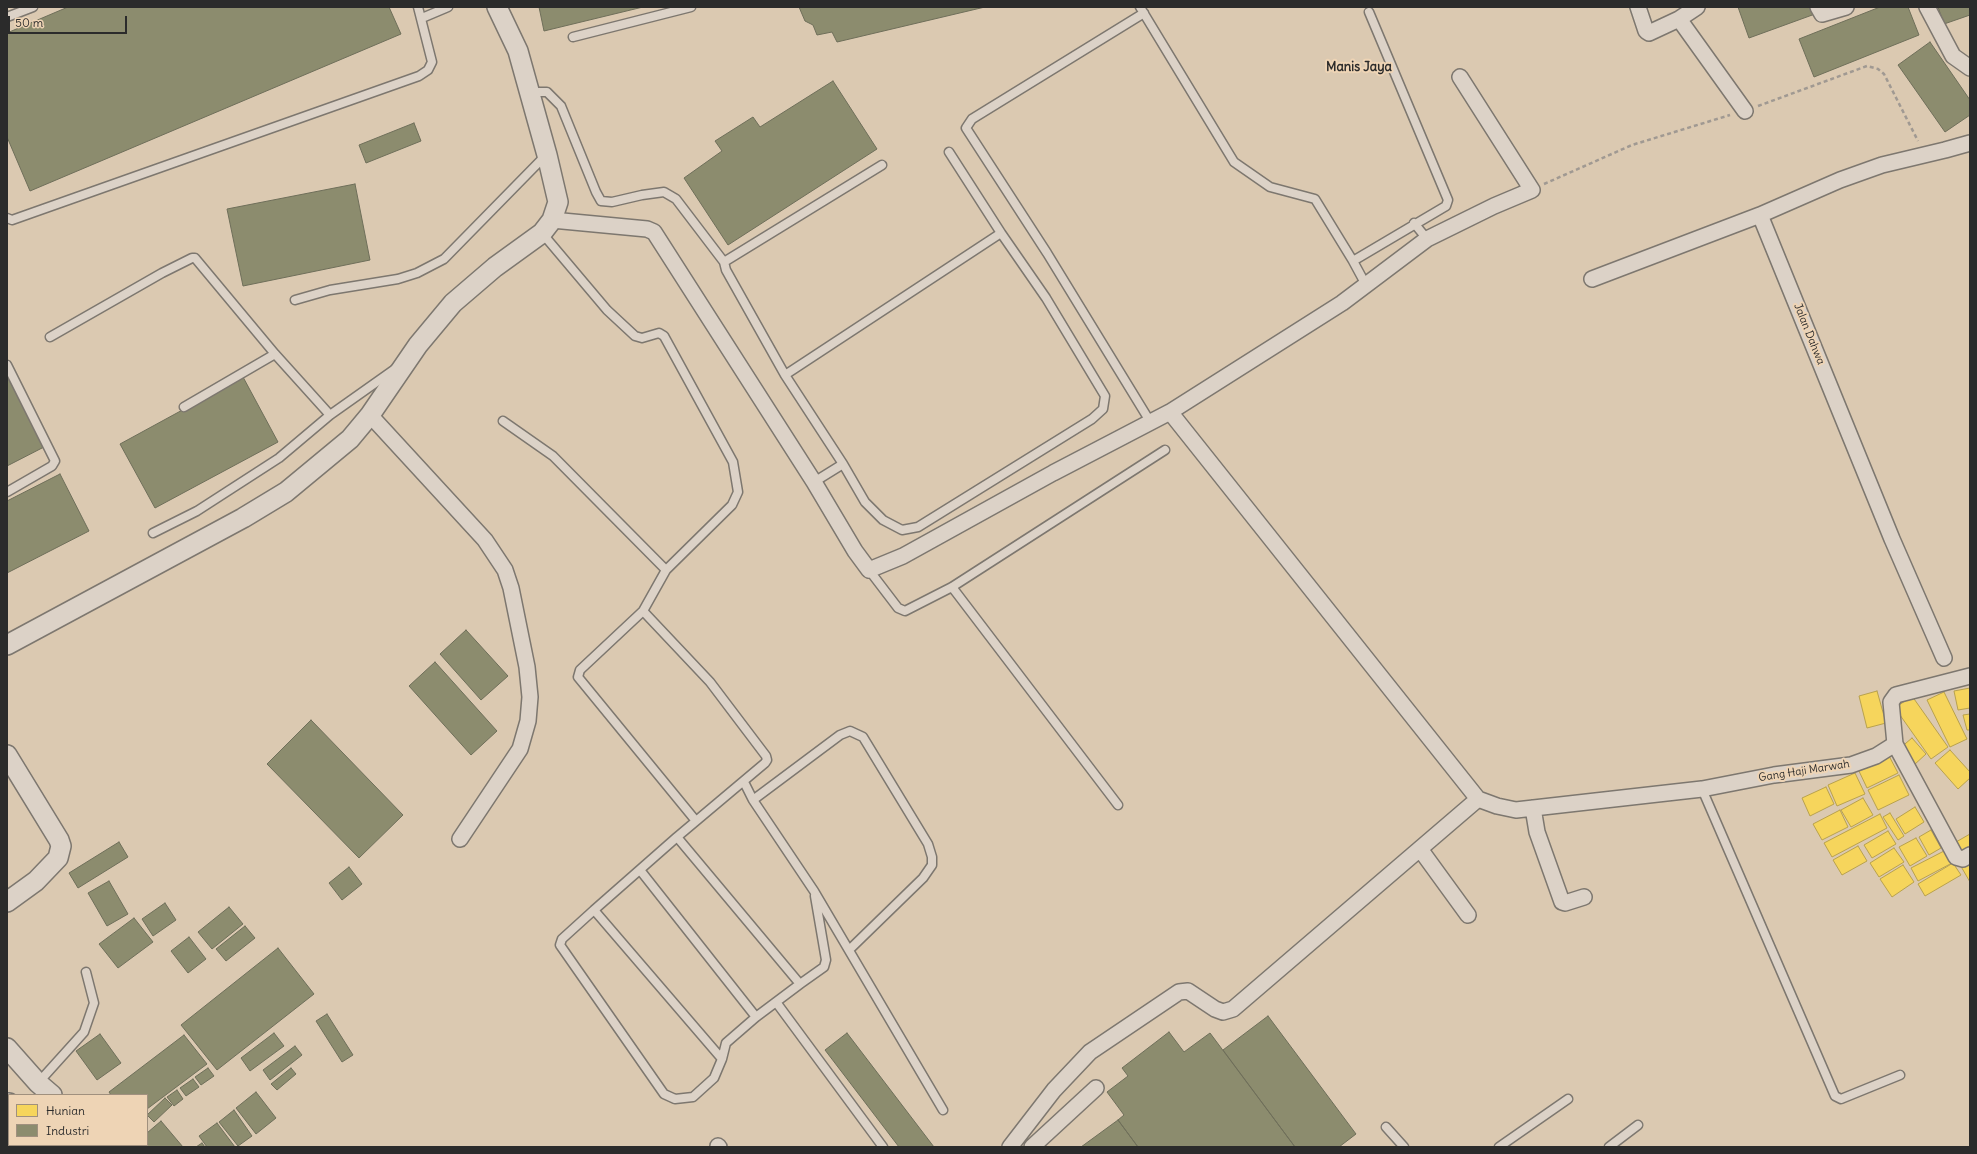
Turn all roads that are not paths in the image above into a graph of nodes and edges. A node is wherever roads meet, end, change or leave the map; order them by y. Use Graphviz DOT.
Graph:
graph roads {
  1 [pos="33,7"];
  2 [pos="418,7"];
  3 [pos="448,7"];
  4 [pos="497,7"];
  5 [pos="691,7"];
  6 [pos="1638,7"];
  7 [pos="1696,7"];
  8 [pos="1818,7"];
  9 [pos="1846,7"];
  10 [pos="1927,7"];
  11 [pos="1142,10"];
  12 [pos="1369,12"];
  13 [pos="7,17"];
  14 [pos="422,18"];
  15 [pos="1679,19"];
  16 [pos="573,37"];
  17 [pos="1970,68"];
  18 [pos="1460,77"];
  19 [pos="530,92"];
  20 [pos="1745,111"];
  21 [pos="1970,142"];
  22 [pos="949,152"];
  23 [pos="547,155"];
  24 [pos="882,166"];
  25 [pos="1760,214"];
  26 [pos="7,218"];
  27 [pos="1414,223"];
  28 [pos="547,226"];
  29 [pos="1001,233"];
  30 [pos="1427,239"];
  31 [pos="1353,261"];
  32 [pos="724,262"];
  33 [pos="1592,279"];
  34 [pos="1366,285"];
  35 [pos="295,300"];
  36 [pos="50,337"];
  37 [pos="275,354"];
  38 [pos="406,361"];
  39 [pos="7,365"];
  40 [pos="785,375"];
  41 [pos="184,406"];
  42 [pos="1170,412"];
  43 [pos="330,415"];
  44 [pos="370,415"];
  45 [pos="503,421"];
  46 [pos="1151,423"];
  47 [pos="1165,450"];
  48 [pos="844,464"];
  49 [pos="814,482"];
  50 [pos="7,492"];
  51 [pos="153,533"];
  52 [pos="666,570"];
  53 [pos="869,570"];
  54 [pos="952,586"];
  55 [pos="643,611"];
  56 [pos="7,645"];
  57 [pos="1944,658"];
  58 [pos="1970,676"];
  59 [pos="1895,744"];
  60 [pos="9,765"];
  61 [pos="744,782"];
  62 [pos="1702,789"];
  63 [pos="1478,799"];
  64 [pos="753,800"];
  65 [pos="1118,805"];
  66 [pos="1532,808"];
  67 [pos="696,821"];
  68 [pos="460,838"];
  69 [pos="677,838"];
  70 [pos="1420,849"];
  71 [pos="1970,855"];
  72 [pos="640,870"];
  73 [pos="814,891"];
  74 [pos="1584,897"];
  75 [pos="7,902"];
  76 [pos="594,910"];
  77 [pos="1468,915"];
  78 [pos="849,950"];
  79 [pos="86,972"];
  80 [pos="800,984"];
  81 [pos="776,1002"];
  82 [pos="756,1017"];
  83 [pos="7,1048"];
  84 [pos="722,1059"];
  85 [pos="1900,1075"];
  86 [pos="1096,1088"];
  87 [pos="46,1092"];
  88 [pos="1568,1099"];
  89 [pos="943,1110"];
  90 [pos="1638,1125"];
  91 [pos="1386,1126"];
  92 [pos="883,1147"];
  93 [pos="1010,1147"];
  94 [pos="1032,1147"];
  95 [pos="1404,1147"];
  96 [pos="1499,1147"];
  97 [pos="1609,1147"];
  1 -- 13 [label="lane"];
  2 -- 14 [label="lane"];
  3 -- 14 [label="lane"];
  4 -- 19 [label="street"];
  5 -- 16 [label="lane"];
  6 -- 15 [label="street"];
  7 -- 15 [label="street"];
  8 -- 9 [label="street"];
  10 -- 17 [label="street"];
  11 -- 31 [label="lane"];
  11 -- 46 [label="lane"];
  12 -- 27 [label="lane"];
  14 -- 26 [label="lane"];
  15 -- 20 [label="street"];
  18 -- 30 [label="street"];
  19 -- 23 [label="street"];
  19 -- 32 [label="lane"];
  21 -- 25 [label="street"];
  22 -- 29 [label="lane"];
  23 -- 28 [label="street"];
  23 -- 35 [label="lane"];
  24 -- 32 [label="lane"];
  25 -- 33 [label="street"];
  25 -- 57 [label="street, Jalan Dahwa"];
  27 -- 30 [label="lane"];
  27 -- 31 [label="lane"];
  28 -- 38 [label="street"];
  28 -- 49 [label="street"];
  28 -- 52 [label="lane"];
  29 -- 40 [label="lane"];
  29 -- 48 [label="lane"];
  30 -- 34 [label="street"];
  31 -- 34 [label="lane"];
  32 -- 40 [label="lane"];
  34 -- 42 [label="street"];
  36 -- 37 [label="lane"];
  37 -- 41 [label="lane"];
  37 -- 43 [label="lane"];
  38 -- 43 [label="lane"];
  38 -- 44 [label="street"];
  39 -- 50 [label="lane"];
  40 -- 48 [label="lane"];
  42 -- 46 [label="street"];
  42 -- 63 [label="street"];
  43 -- 51 [label="lane"];
  44 -- 56 [label="street"];
  44 -- 68 [label="street"];
  45 -- 52 [label="lane"];
  46 -- 53 [label="street"];
  47 -- 54 [label="lane"];
  48 -- 49 [label="lane"];
  49 -- 53 [label="street"];
  52 -- 55 [label="lane"];
  53 -- 54 [label="lane"];
  54 -- 65 [label="lane"];
  55 -- 61 [label="lane"];
  55 -- 67 [label="lane"];
  58 -- 59 [label="street"];
  59 -- 62 [label="street, Gang Haji Marwah"];
  59 -- 71 [label="street"];
  60 -- 75 [label="street"];
  61 -- 64 [label="lane"];
  61 -- 67 [label="lane"];
  62 -- 66 [label="street, Gang Haji Marwah"];
  62 -- 85 [label="lane"];
  63 -- 66 [label="street, Gang Haji Marwah"];
  63 -- 70 [label="street"];
  64 -- 73 [label="lane"];
  64 -- 78 [label="lane"];
  66 -- 74 [label="street"];
  67 -- 69 [label="lane"];
  69 -- 72 [label="lane"];
  69 -- 80 [label="lane"];
  70 -- 77 [label="street"];
  70 -- 93 [label="street"];
  72 -- 76 [label="lane"];
  72 -- 82 [label="lane"];
  73 -- 78 [label="lane"];
  73 -- 80 [label="lane"];
  76 -- 84 [label="lane"];
  76 -- 84 [label="lane"];
  78 -- 89 [label="lane"];
  79 -- 87 [label="lane"];
  80 -- 81 [label="lane"];
  81 -- 82 [label="lane"];
  81 -- 92 [label="lane"];
  82 -- 84 [label="lane"];
  83 -- 87 [label="street"];
  86 -- 94 [label="street"];
  88 -- 96 [label="lane"];
  90 -- 97 [label="lane"];
  91 -- 95 [label="lane"];
}
